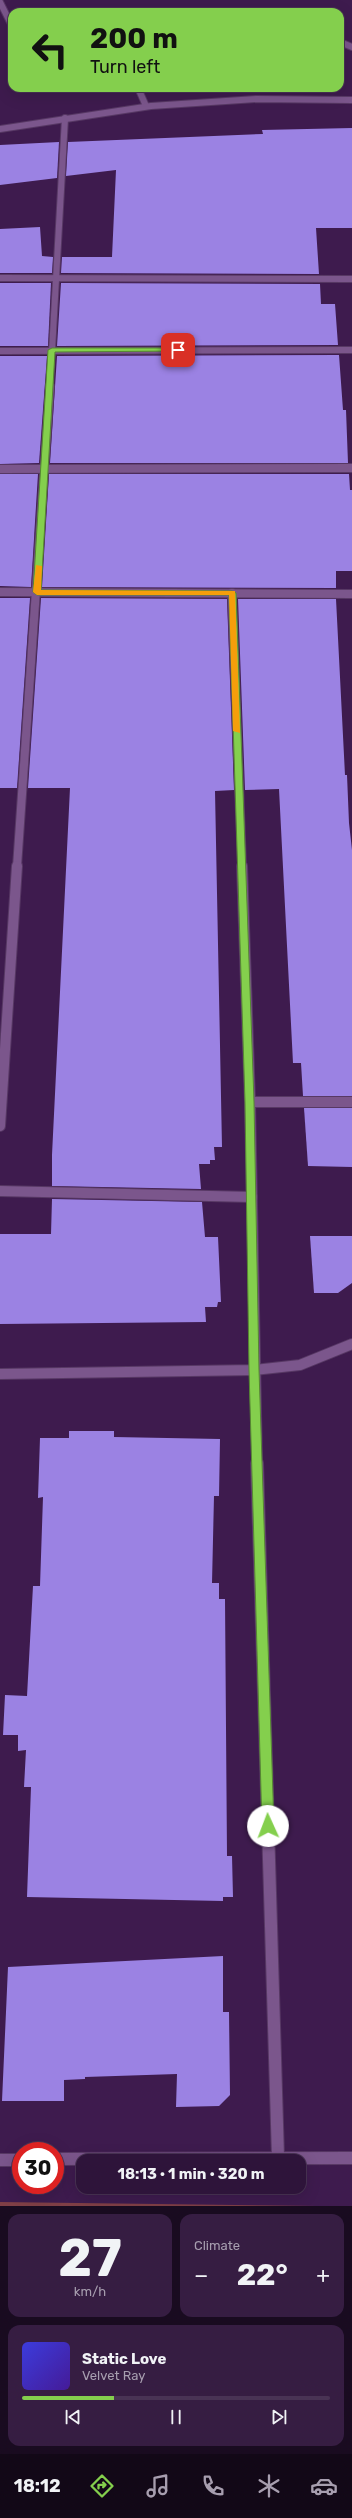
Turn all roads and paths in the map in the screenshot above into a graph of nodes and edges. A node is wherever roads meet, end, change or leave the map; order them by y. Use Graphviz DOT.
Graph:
graph roads {
  1 [pos="0,2"];
  2 [pos="8,18"];
  3 [pos="140,92"];
  4 [pos="352,100"];
  5 [pos="146,106"];
  6 [pos="66,118"];
  7 [pos="0,129"];
  8 [pos="0,278"];
  9 [pos="57,278"];
  10 [pos="352,279"];
  11 [pos="52,350"];
  12 [pos="352,350"];
  13 [pos="0,351"];
  14 [pos="352,468"];
  15 [pos="0,469"];
  16 [pos="44,469"];
  17 [pos="0,592"];
  18 [pos="37,592"];
  19 [pos="232,593"];
  20 [pos="352,594"];
  21 [pos="250,1102"];
  22 [pos="352,1102"];
  23 [pos="0,1126"];
  24 [pos="0,1191"];
  25 [pos="252,1197"];
  26 [pos="352,1344"];
  27 [pos="254,1370"];
  28 [pos="0,1374"];
  29 [pos="278,2154"];
  30 [pos="306,2157"];
  31 [pos="352,2158"];
  32 [pos="64,2159"];
  33 [pos="76,2159"];
  34 [pos="0,2160"];
  35 [pos="12,2160"];
  1 -- 2 [label="street"];
  3 -- 5 [label="street"];
  4 -- 5 [label="street"];
  5 -- 6 [label="street"];
  6 -- 7 [label="street"];
  6 -- 9 [label="street"];
  8 -- 9 [label="street"];
  9 -- 10 [label="street"];
  9 -- 11 [label="street"];
  11 -- 12 [label="street"];
  11 -- 13 [label="street"];
  11 -- 16 [label="street"];
  14 -- 16 [label="street"];
  15 -- 16 [label="street"];
  16 -- 18 [label="street"];
  17 -- 18 [label="street"];
  18 -- 19 [label="street"];
  18 -- 23 [label="street"];
  19 -- 20 [label="street"];
  19 -- 21 [label="street"];
  21 -- 22 [label="street"];
  21 -- 25 [label="street"];
  24 -- 25 [label="street"];
  25 -- 27 [label="street"];
  26 -- 27 [label="street"];
  27 -- 28 [label="street"];
  27 -- 29 [label="street"];
  30 -- 31 [label="street"];
  32 -- 33 [label="street"];
  34 -- 35 [label="street"];
}
